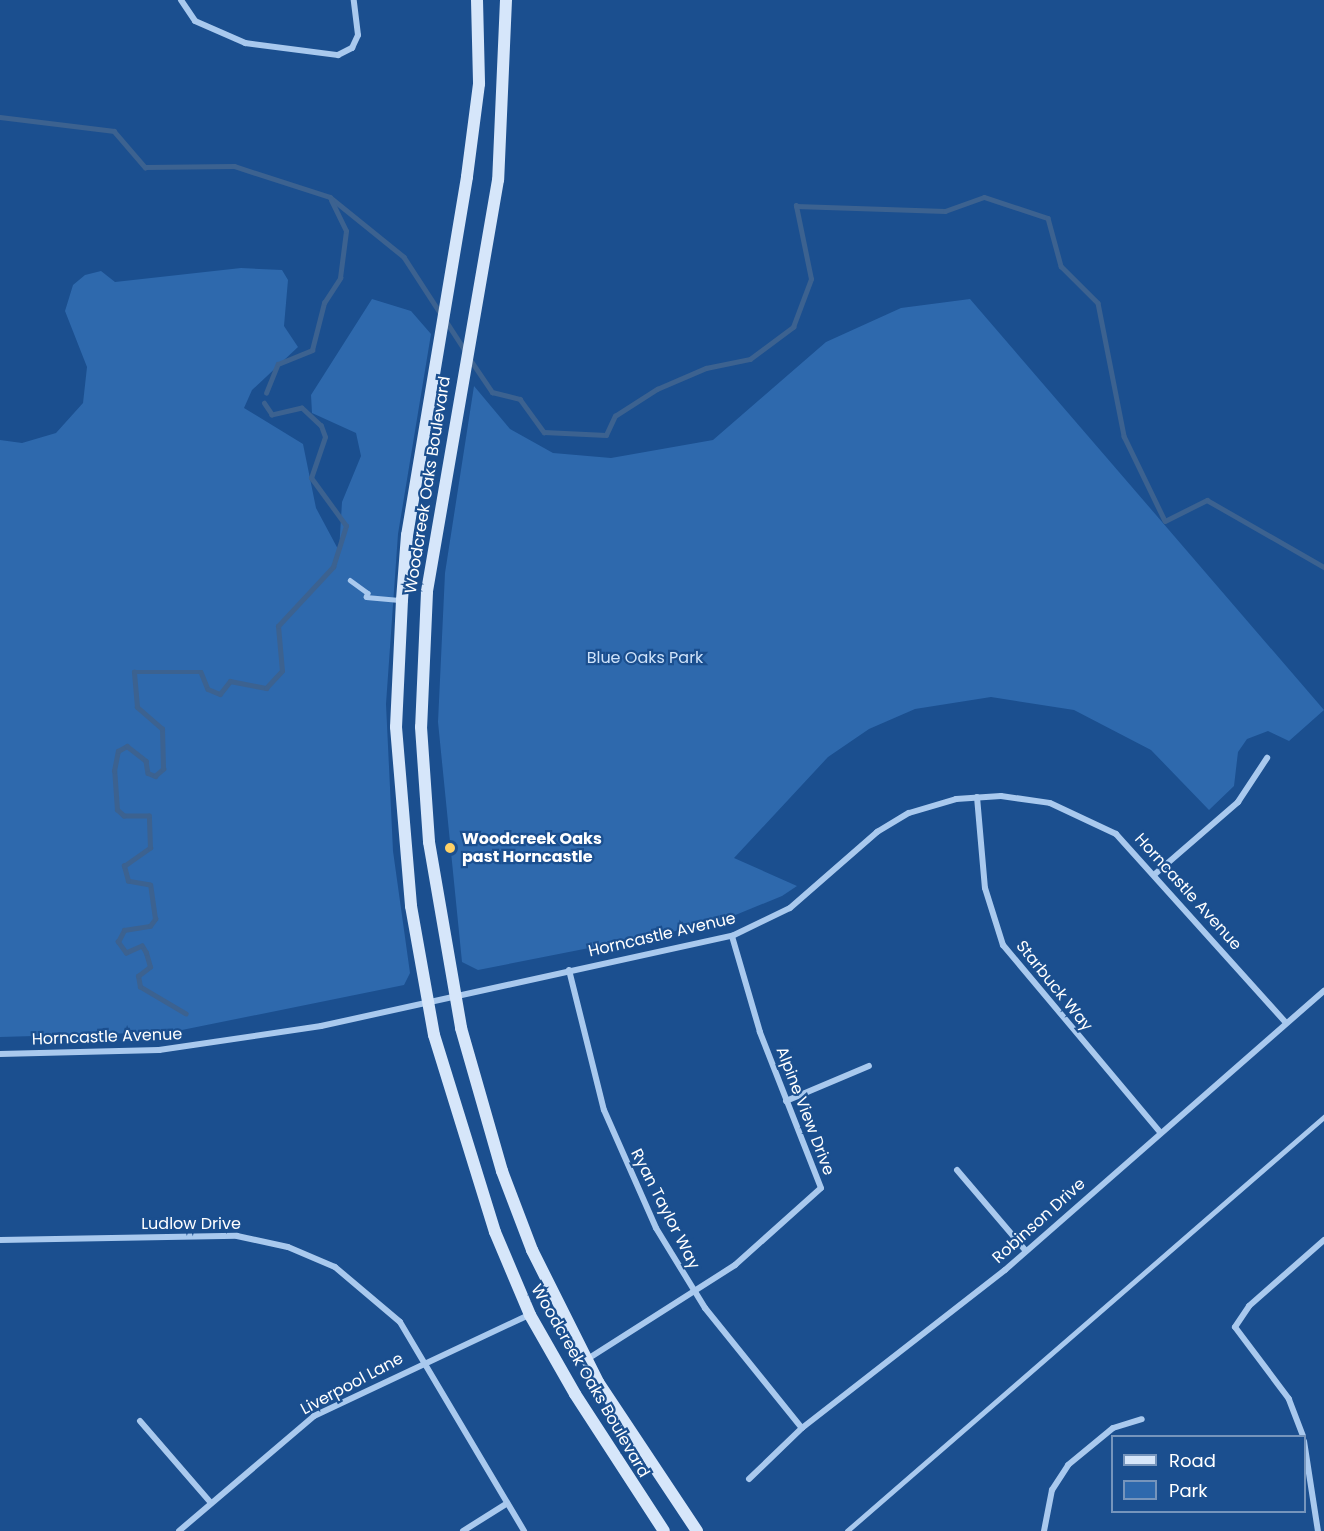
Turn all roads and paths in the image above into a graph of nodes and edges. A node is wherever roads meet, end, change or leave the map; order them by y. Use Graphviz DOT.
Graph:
graph roads {
  1 [pos="181,0"];
  2 [pos="354,0"];
  3 [pos="477,0"];
  4 [pos="506,0"];
  5 [pos="351,580"];
  6 [pos="402,600"];
  7 [pos="1267,758"];
  8 [pos="977,797"];
  9 [pos="1155,874"];
  10 [pos="732,936"];
  11 [pos="569,970"];
  12 [pos="1324,991"];
  13 [pos="455,996"];
  14 [pos="427,1002"];
  15 [pos="1285,1022"];
  16 [pos="0,1054"];
  17 [pos="869,1066"];
  18 [pos="786,1101"];
  19 [pos="1324,1117"];
  20 [pos="1159,1131"];
  21 [pos="957,1170"];
  22 [pos="0,1240"];
  23 [pos="1324,1240"];
  24 [pos="1026,1251"];
  25 [pos="693,1292"];
  26 [pos="530,1315"];
  27 [pos="425,1360"];
  28 [pos="586,1360"];
  29 [pos="1142,1419"];
  30 [pos="140,1422"];
  31 [pos="802,1428"];
  32 [pos="1302,1435"];
  33 [pos="1306,1452"];
  34 [pos="749,1479"];
  35 [pos="211,1503"];
  36 [pos="506,1504"];
  37 [pos="179,1531"];
  38 [pos="463,1531"];
  39 [pos="524,1531"];
  40 [pos="664,1531"];
  41 [pos="697,1531"];
  42 [pos="847,1531"];
  43 [pos="1044,1531"];
  44 [pos="1318,1531"];
  1 -- 2 [label="street"];
  3 -- 6 [label="main road, Woodcreek Oaks Boulevard"];
  4 -- 13 [label="main road, Woodcreek Oaks Boulevard"];
  5 -- 6 [label="lane"];
  6 -- 14 [label="main road, Woodcreek Oaks Boulevard"];
  7 -- 9 [label="street"];
  8 -- 9 [label="street, Horncastle Avenue"];
  8 -- 10 [label="street, Horncastle Avenue"];
  8 -- 20 [label="street, Starbuck Way"];
  9 -- 15 [label="street, Horncastle Avenue"];
  10 -- 11 [label="street, Horncastle Avenue"];
  10 -- 18 [label="street, Alpine View Drive"];
  11 -- 13 [label="street, Horncastle Avenue"];
  11 -- 25 [label="street, Ryan Taylor Way"];
  12 -- 15 [label="street, Robinson Drive"];
  13 -- 14 [label="street, Horncastle Avenue"];
  13 -- 28 [label="main road, Woodcreek Oaks Boulevard"];
  14 -- 16 [label="street, Horncastle Avenue"];
  14 -- 26 [label="main road, Woodcreek Oaks Boulevard"];
  15 -- 20 [label="street, Robinson Drive"];
  17 -- 18 [label="street"];
  18 -- 25 [label="street, Alpine View Drive"];
  19 -- 42 [label="lane"];
  20 -- 24 [label="street, Robinson Drive"];
  21 -- 24 [label="street"];
  22 -- 27 [label="street, Ludlow Drive"];
  23 -- 32 [label="street"];
  24 -- 31 [label="street, Robinson Drive"];
  25 -- 28 [label="street, Alpine View Drive"];
  25 -- 31 [label="street, Ryan Taylor Way"];
  26 -- 27 [label="street, Liverpool Lane"];
  26 -- 40 [label="main road, Woodcreek Oaks Boulevard"];
  27 -- 35 [label="street, Liverpool Lane"];
  27 -- 36 [label="street, Ludlow Drive"];
  28 -- 41 [label="main road, Woodcreek Oaks Boulevard"];
  29 -- 43 [label="street"];
  30 -- 35 [label="street"];
  31 -- 34 [label="street, Robinson Drive"];
  33 -- 44 [label="street"];
  35 -- 37 [label="street, Liverpool Lane"];
  36 -- 38 [label="street"];
  36 -- 39 [label="street, Ludlow Drive"];
}
